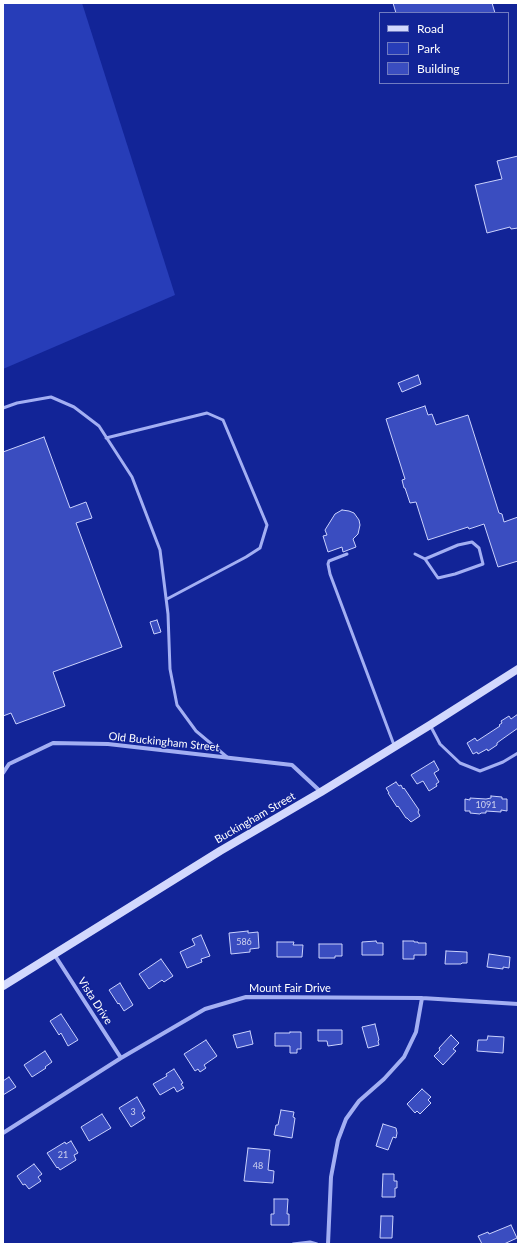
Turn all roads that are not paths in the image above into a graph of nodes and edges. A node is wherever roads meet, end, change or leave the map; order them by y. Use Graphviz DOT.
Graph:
graph roads {
  1 [pos="3,408"];
  2 [pos="106,438"];
  3 [pos="347,554"];
  4 [pos="415,554"];
  5 [pos="425,559"];
  6 [pos="167,600"];
  7 [pos="518,669"];
  8 [pos="430,725"];
  9 [pos="394,747"];
  10 [pos="518,754"];
  11 [pos="227,758"];
  12 [pos="3,773"];
  13 [pos="321,792"];
  14 [pos="54,954"];
  15 [pos="3,986"];
  16 [pos="422,998"];
  17 [pos="518,1004"];
  18 [pos="120,1058"];
  19 [pos="3,1133"];
  20 [pos="293,1244"];
  21 [pos="317,1244"];
  22 [pos="328,1244"];
  1 -- 2 [label="lane"];
  2 -- 6 [label="lane"];
  2 -- 6 [label="lane"];
  3 -- 9 [label="lane"];
  4 -- 5 [label="lane"];
  5 -- 5 [label="lane"];
  6 -- 11 [label="lane"];
  7 -- 8 [label="main road, Buckingham Street"];
  8 -- 9 [label="main road, Buckingham Street"];
  8 -- 10 [label="lane"];
  9 -- 13 [label="main road, Buckingham Street"];
  11 -- 12 [label="street, Old Buckingham Street"];
  11 -- 13 [label="street, Old Buckingham Street"];
  13 -- 14 [label="main road, Buckingham Street"];
  14 -- 15 [label="main road, Buckingham Street"];
  14 -- 18 [label="street, Vista Drive"];
  16 -- 17 [label="street, Mount Fair Drive"];
  16 -- 18 [label="street, Mount Fair Drive"];
  16 -- 22 [label="street"];
  18 -- 19 [label="street, Mount Fair Drive"];
  20 -- 21 [label="lane"];
}
